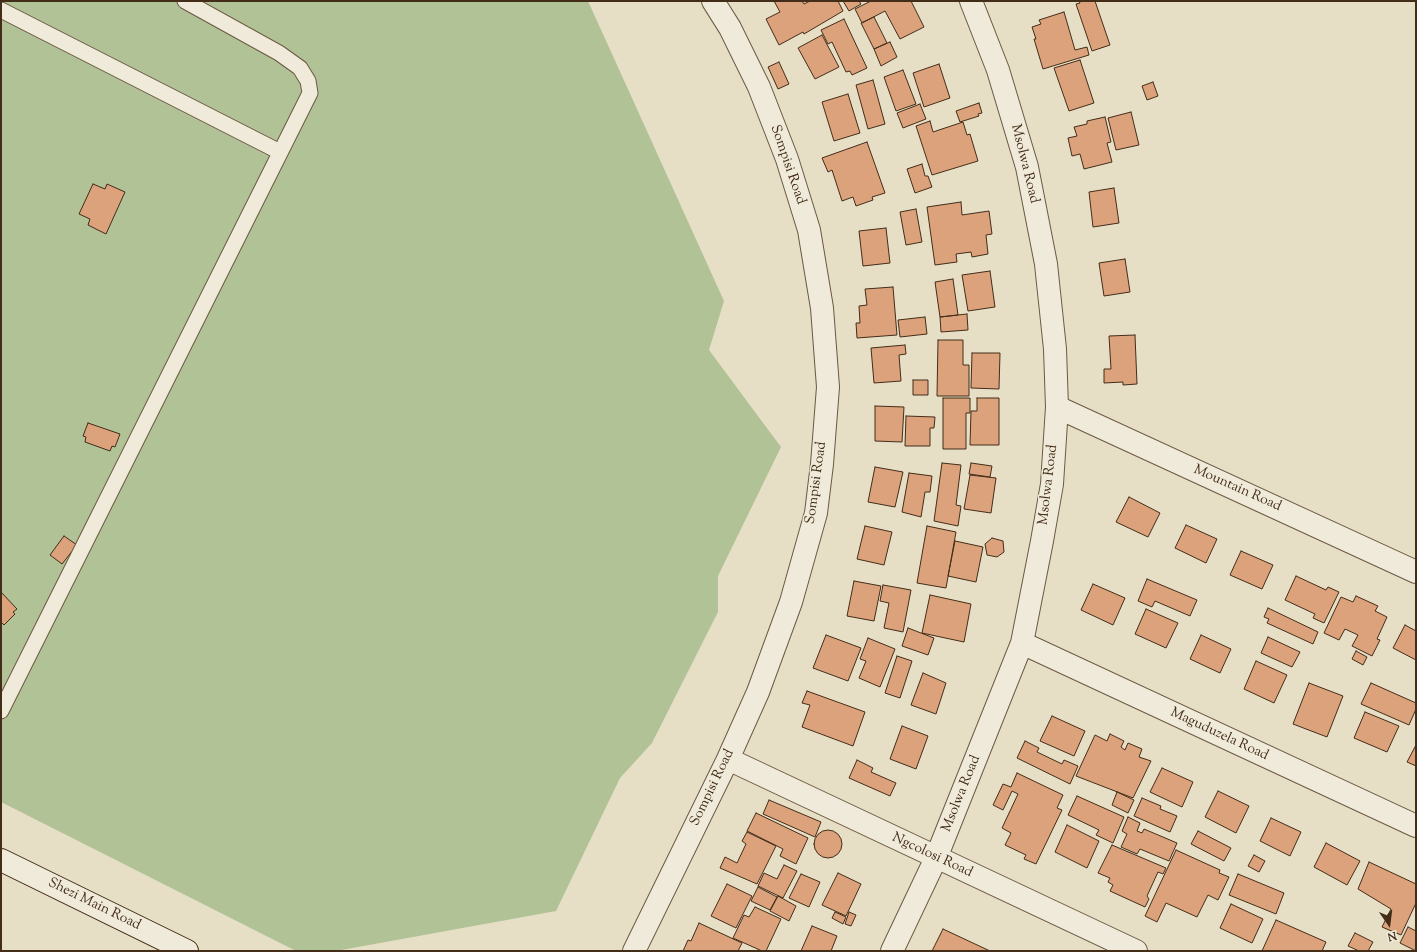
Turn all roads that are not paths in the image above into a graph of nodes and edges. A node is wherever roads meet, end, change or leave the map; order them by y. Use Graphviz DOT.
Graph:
graph roads {
  1 [pos="185,1"];
  2 [pos="713,1"];
  3 [pos="971,1"];
  4 [pos="1,10"];
  5 [pos="280,152"];
  6 [pos="1057,407"];
  7 [pos="1416,572"];
  8 [pos="1022,643"];
  9 [pos="1,711"];
  10 [pos="728,759"];
  11 [pos="1416,826"];
  12 [pos="936,858"];
  13 [pos="1,860"];
  14 [pos="187,951"];
  15 [pos="634,951"];
  16 [pos="892,951"];
  17 [pos="1136,951"];
  1 -- 5 [label="lane"];
  2 -- 10 [label="street, Sompisi Road"];
  3 -- 6 [label="street, Msolwa Road"];
  4 -- 5 [label="lane"];
  5 -- 9 [label="lane"];
  6 -- 7 [label="street, Mountain Road"];
  6 -- 8 [label="street, Msolwa Road"];
  8 -- 11 [label="street, Maguduzela Road"];
  8 -- 12 [label="street, Msolwa Road"];
  10 -- 12 [label="street, Ngcolosi Road"];
  10 -- 15 [label="street, Sompisi Road"];
  12 -- 16 [label="street, Msolwa Road"];
  12 -- 17 [label="street, Ngcolosi Road"];
  13 -- 14 [label="street, Shezi Main Road"];
}
